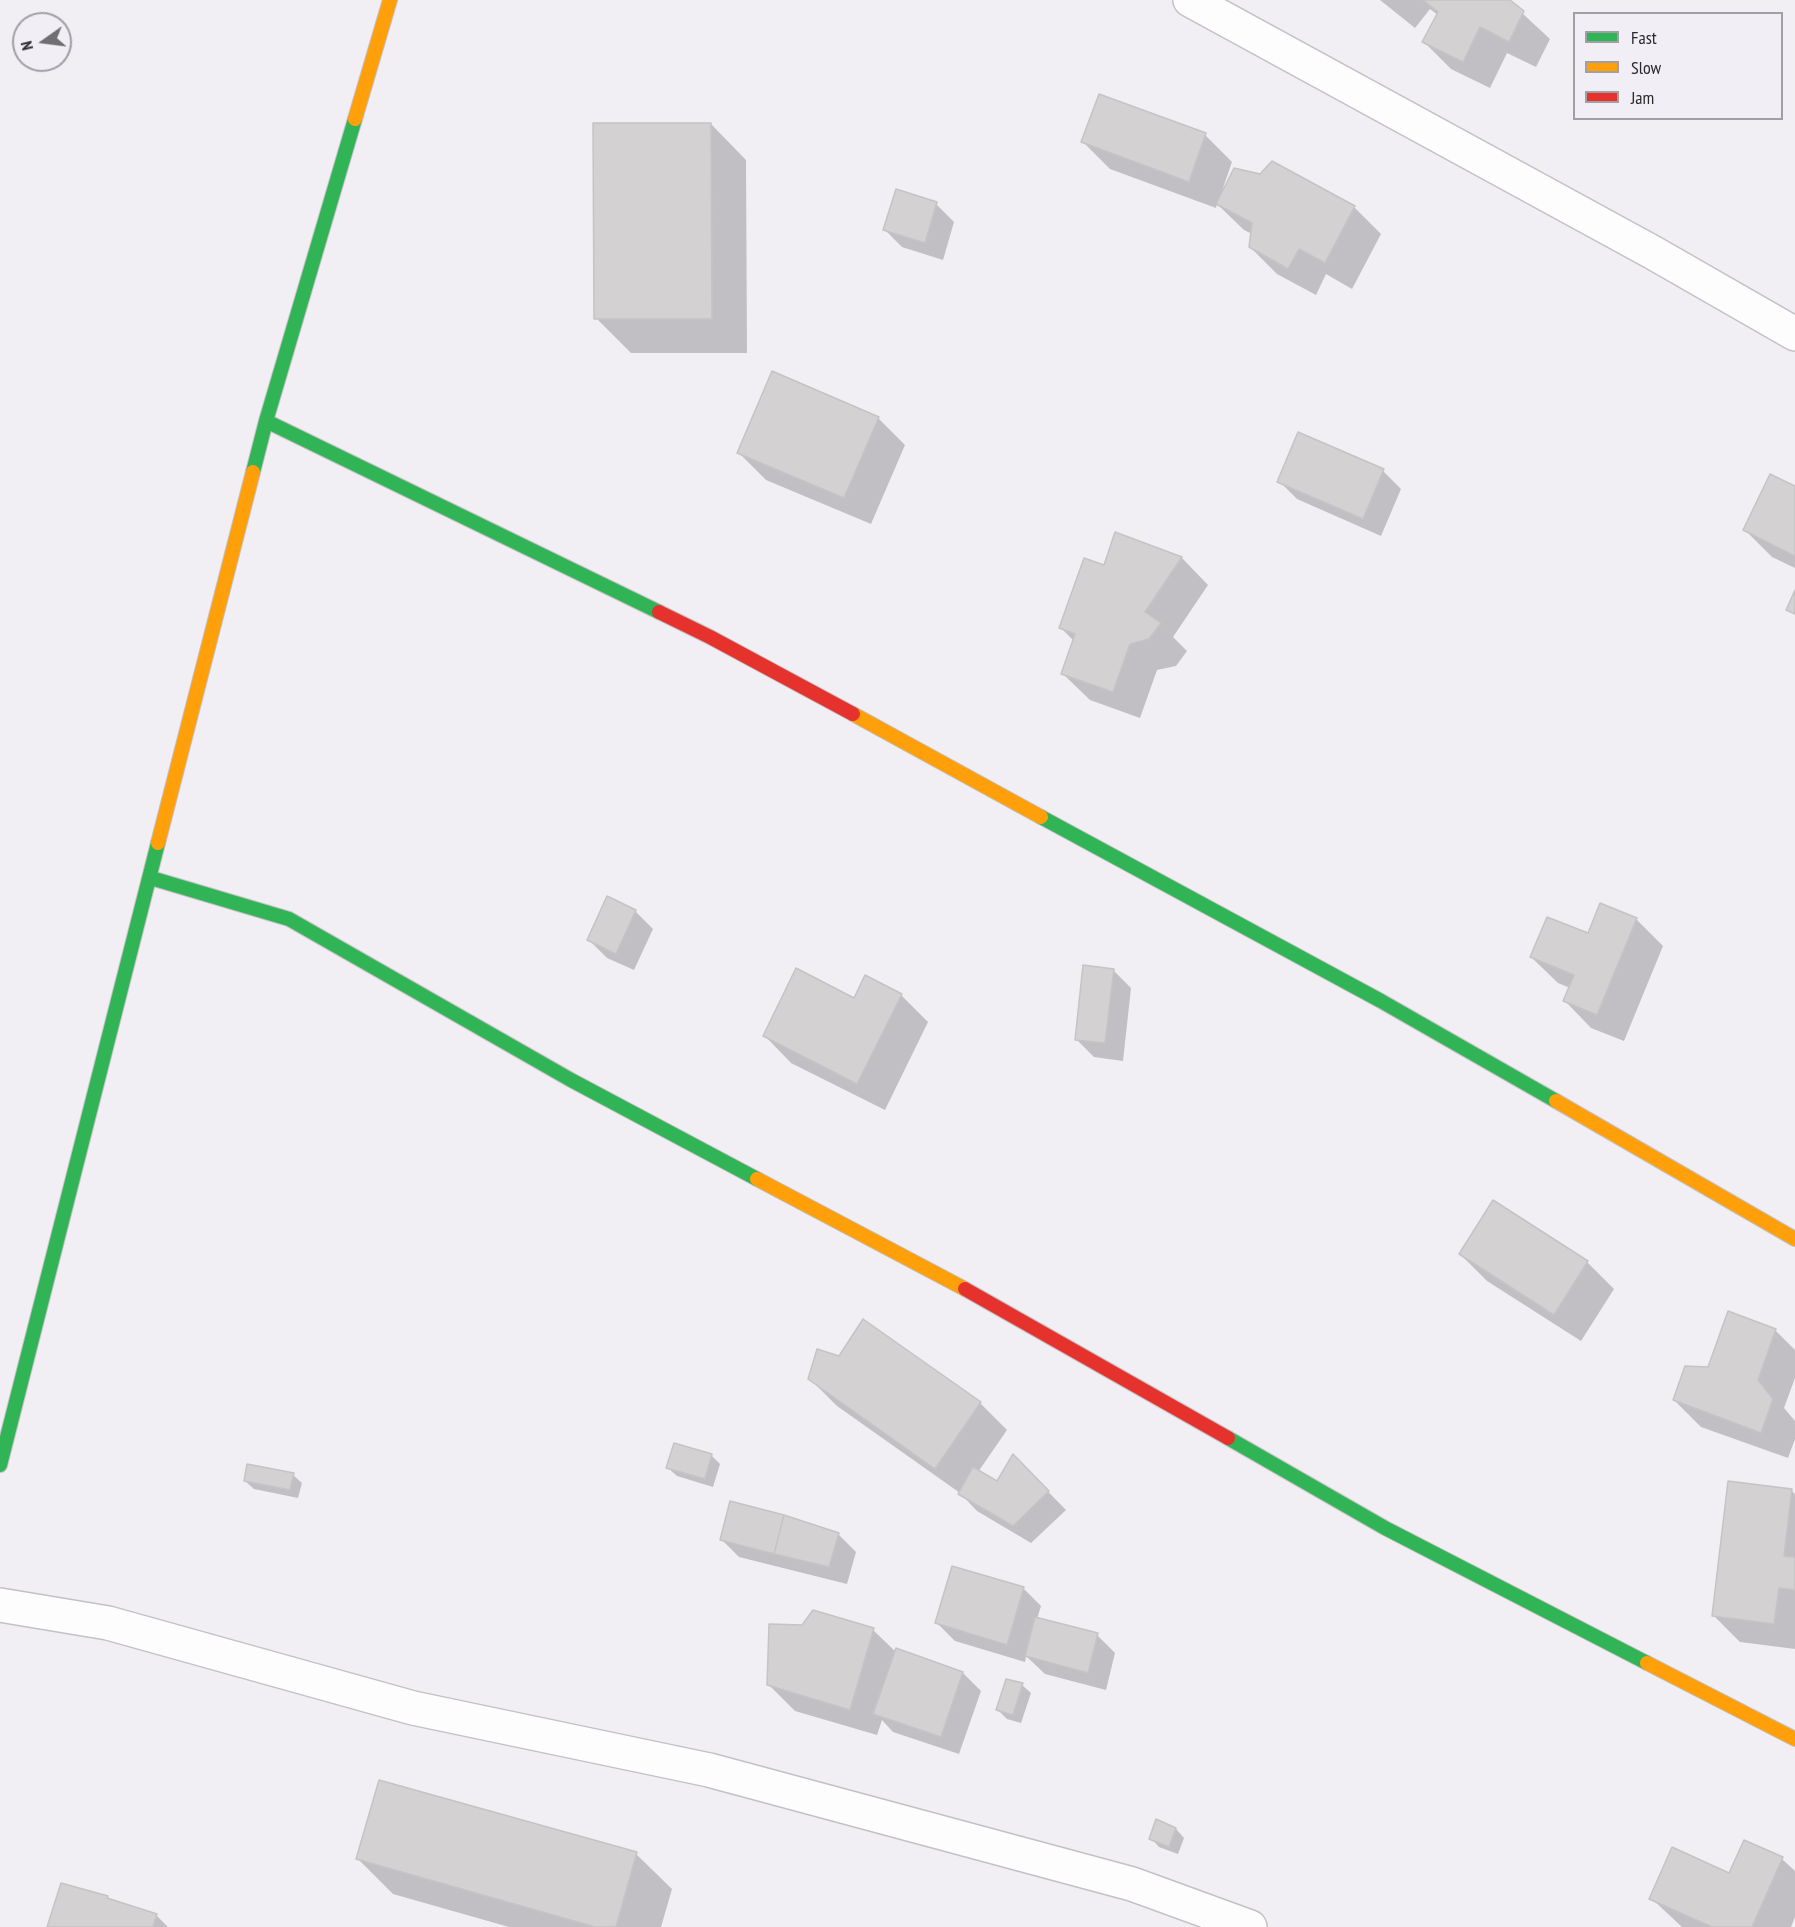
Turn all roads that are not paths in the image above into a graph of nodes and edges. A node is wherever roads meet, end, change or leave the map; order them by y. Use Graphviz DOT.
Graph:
graph roads {
  1 [pos="390,0"];
  2 [pos="1190,0"];
  3 [pos="1795,334"];
  4 [pos="266,421"];
  5 [pos="151,878"];
  6 [pos="1795,1239"];
  7 [pos="0,1465"];
  8 [pos="0,1605"];
  9 [pos="1795,1739"];
  10 [pos="1250,1927"];
  1 -- 4 [label="street"];
  2 -- 3 [label="street"];
  4 -- 5 [label="street"];
  4 -- 6 [label="street"];
  5 -- 7 [label="street"];
  5 -- 9 [label="street"];
  8 -- 10 [label="street"];
}
